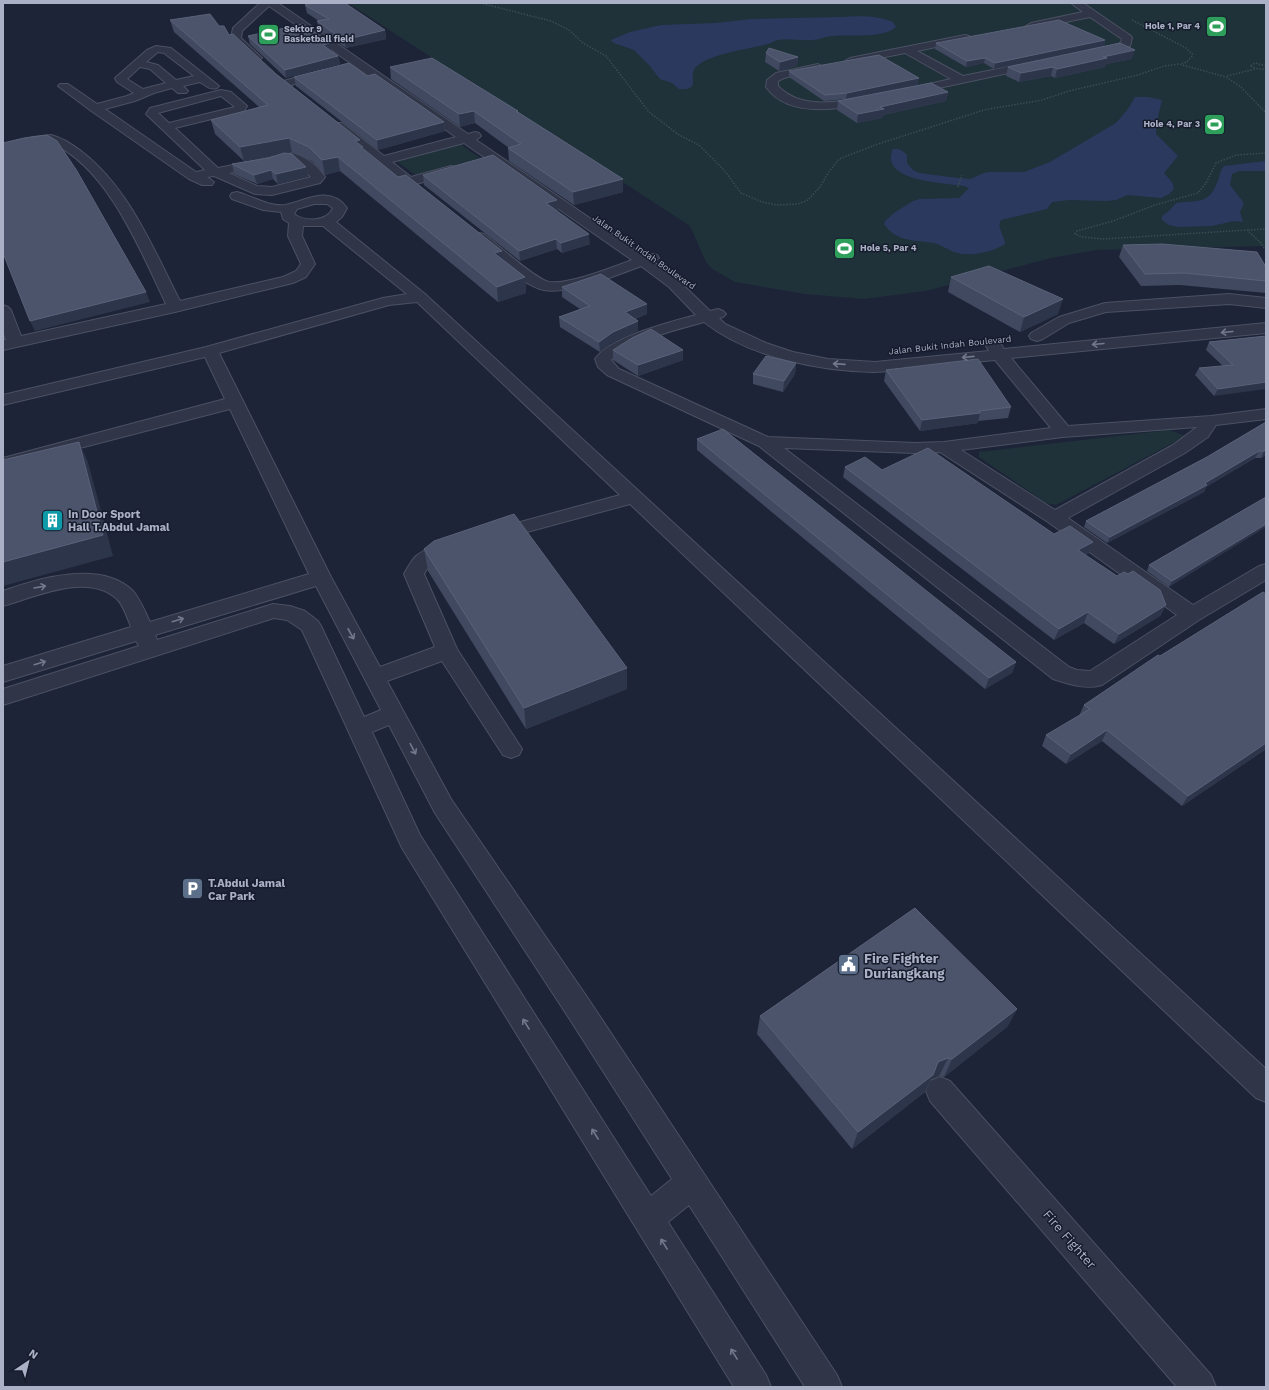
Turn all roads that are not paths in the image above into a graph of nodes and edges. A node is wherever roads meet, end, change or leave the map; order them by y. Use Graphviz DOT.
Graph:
graph roads {
  1 [pos="266,3"];
  2 [pos="271,3"];
  3 [pos="284,3"];
  4 [pos="1076,3"];
  5 [pos="1090,14"];
  6 [pos="1022,27"];
  7 [pos="976,36"];
  8 [pos="907,50"];
  9 [pos="1082,55"];
  10 [pos="1051,61"];
  11 [pos="138,63"];
  12 [pos="365,63"];
  13 [pos="263,64"];
  14 [pos="273,74"];
  15 [pos="201,78"];
  16 [pos="961,80"];
  17 [pos="174,84"];
  18 [pos="284,84"];
  19 [pos="64,86"];
  20 [pos="213,86"];
  21 [pos="296,93"];
  22 [pos="143,94"];
  23 [pos="894,94"];
  24 [pos="879,98"];
  25 [pos="192,100"];
  26 [pos="94,108"];
  27 [pos="210,116"];
  28 [pos="327,117"];
  29 [pos="166,127"];
  30 [pos="471,137"];
  31 [pos="3,148"];
  32 [pos="499,156"];
  33 [pos="382,161"];
  34 [pos="480,162"];
  35 [pos="466,166"];
  36 [pos="215,172"];
  37 [pos="194,176"];
  38 [pos="409,182"];
  39 [pos="422,192"];
  40 [pos="292,215"];
  41 [pos="326,221"];
  42 [pos="466,226"];
  43 [pos="648,259"];
  44 [pos="420,297"];
  45 [pos="1266,303"];
  46 [pos="175,307"];
  47 [pos="3,310"];
  48 [pos="1266,315"];
  49 [pos="706,316"];
  50 [pos="729,316"];
  51 [pos="1163,325"];
  52 [pos="1266,328"];
  53 [pos="1068,333"];
  54 [pos="1037,336"];
  55 [pos="1021,338"];
  56 [pos="9,343"];
  57 [pos="993,344"];
  58 [pos="210,351"];
  59 [pos="882,353"];
  60 [pos="3,400"];
  61 [pos="235,402"];
  62 [pos="1266,414"];
  63 [pos="1211,421"];
  64 [pos="1064,432"];
  65 [pos="765,442"];
  66 [pos="944,447"];
  67 [pos="3,463"];
  68 [pos="634,497"];
  69 [pos="1055,518"];
  70 [pos="1266,571"];
  71 [pos="321,577"];
  72 [pos="3,599"];
  73 [pos="335,604"];
  74 [pos="1192,615"];
  75 [pos="301,616"];
  76 [pos="147,640"];
  77 [pos="446,651"];
  78 [pos="3,674"];
  79 [pos="375,677"];
  80 [pos="3,698"];
  81 [pos="394,714"];
  82 [pos="359,728"];
  83 [pos="511,749"];
  84 [pos="1266,1088"];
  85 [pos="940,1091"];
  86 [pos="692,1183"];
  87 [pos="648,1218"];
  88 [pos="754,1387"];
  89 [pos="825,1387"];
  90 [pos="1199,1387"];
  1 -- 13 [label="street"];
  2 -- 12 [label="street"];
  3 -- 12 [label="street"];
  4 -- 5 [label="street"];
  5 -- 6 [label="street"];
  5 -- 9 [label="street"];
  7 -- 8 [label="street"];
  8 -- 16 [label="street"];
  8 -- 24 [label="street"];
  10 -- 16 [label="street"];
  11 -- 15 [label="street"];
  11 -- 17 [label="street"];
  11 -- 22 [label="street"];
  12 -- 18 [label="street"];
  12 -- 30 [label="street"];
  14 -- 18 [label="street"];
  15 -- 17 [label="street"];
  15 -- 20 [label="street"];
  16 -- 23 [label="street"];
  17 -- 22 [label="street"];
  17 -- 25 [label="street"];
  18 -- 21 [label="street"];
  19 -- 26 [label="street"];
  22 -- 26 [label="street"];
  25 -- 27 [label="street"];
  25 -- 27 [label="street"];
  25 -- 29 [label="street"];
  26 -- 37 [label="street"];
  27 -- 29 [label="street"];
  28 -- 33 [label="street"];
  29 -- 36 [label="street"];
  30 -- 32 [label="street"];
  30 -- 33 [label="street"];
  31 -- 46 [label="street"];
  32 -- 34 [label="street"];
  32 -- 43 [label="street"];
  33 -- 38 [label="street"];
  35 -- 38 [label="street"];
  36 -- 36 [label="street"];
  36 -- 37 [label="street"];
  37 -- 40 [label="street"];
  38 -- 39 [label="street"];
  40 -- 41 [label="street"];
  40 -- 41 [label="street"];
  40 -- 46 [label="street"];
  41 -- 44 [label="street"];
  42 -- 43 [label="street"];
  43 -- 49 [label="street"];
  43 -- 50 [label="street, Jalan Bukit Indah Boulevard"];
  44 -- 58 [label="street"];
  44 -- 68 [label="street"];
  45 -- 54 [label="street"];
  46 -- 56 [label="street"];
  47 -- 56 [label="street"];
  48 -- 51 [label="street"];
  49 -- 50 [label="street"];
  57 -- 49 [label="street, one-way"];
  49 -- 65 [label="street"];
  50 -- 59 [label="street, Jalan Bukit Indah Boulevard"];
  52 -- 57 [label="street, one-way"];
  53 -- 54 [label="street, Jalan Bukit Indah Boulevard"];
  54 -- 55 [label="street, Jalan Bukit Indah Boulevard"];
  57 -- 64 [label="street"];
  58 -- 60 [label="street"];
  58 -- 61 [label="street"];
  61 -- 67 [label="street"];
  61 -- 71 [label="street"];
  62 -- 63 [label="street"];
  63 -- 64 [label="street"];
  63 -- 69 [label="street"];
  64 -- 66 [label="street"];
  65 -- 66 [label="street"];
  65 -- 74 [label="street"];
  66 -- 69 [label="street"];
  68 -- 77 [label="street"];
  68 -- 84 [label="street"];
  69 -- 74 [label="street"];
  70 -- 74 [label="street"];
  71 -- 73 [label="street"];
  76 -- 71 [label="street, one-way"];
  72 -- 76 [label="street, one-way"];
  73 -- 75 [label="street"];
  73 -- 79 [label="street, one-way"];
  75 -- 76 [label="street"];
  75 -- 82 [label="street"];
  78 -- 76 [label="street, one-way"];
  76 -- 80 [label="street"];
  77 -- 79 [label="street"];
  77 -- 83 [label="street"];
  79 -- 81 [label="street"];
  81 -- 82 [label="street"];
  81 -- 86 [label="street, one-way"];
  87 -- 82 [label="street, one-way"];
  85 -- 90 [label="street, Fire Fighter"];
  86 -- 87 [label="street"];
  86 -- 89 [label="street"];
  88 -- 87 [label="street, one-way"];
}
